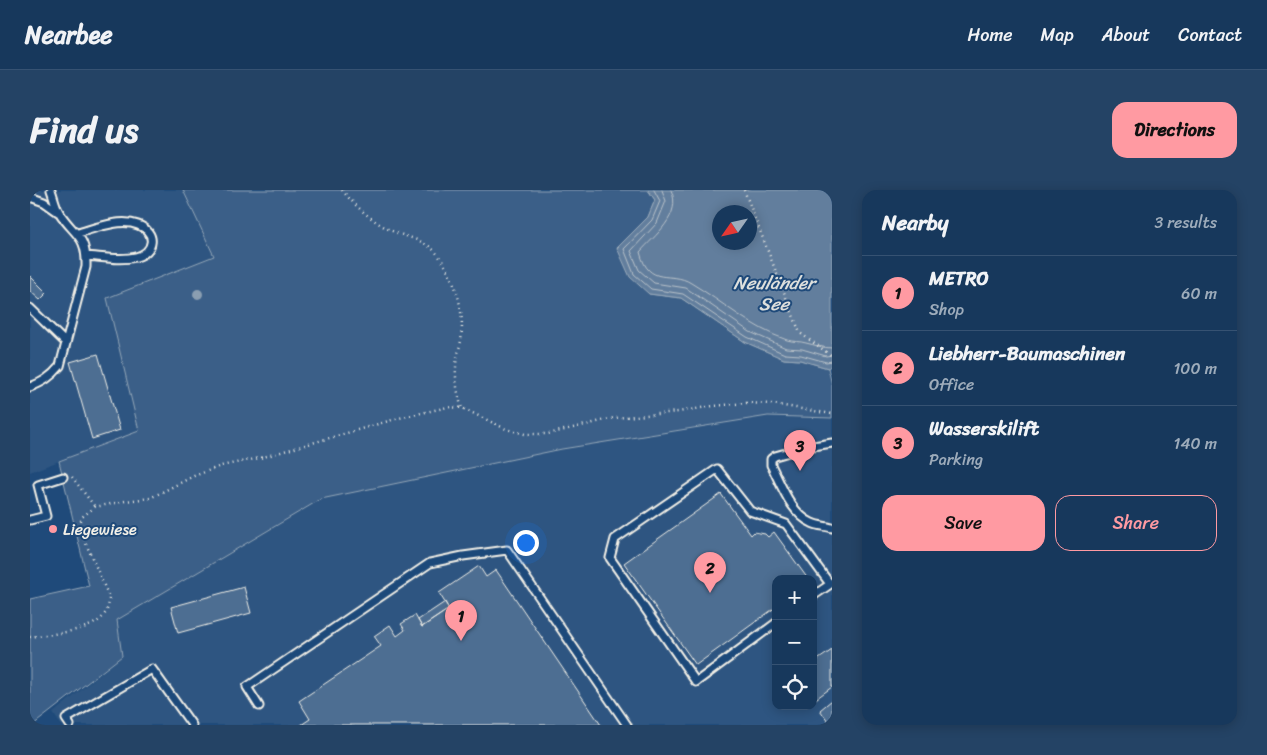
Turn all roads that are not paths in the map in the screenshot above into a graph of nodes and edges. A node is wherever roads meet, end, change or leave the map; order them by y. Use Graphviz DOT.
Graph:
graph roads {
  1 [pos="51,190"];
  2 [pos="30,197"];
  3 [pos="60,214"];
  4 [pos="78,233"];
  5 [pos="86,256"];
  6 [pos="30,308"];
  7 [pos="66,343"];
  8 [pos="30,387"];
  9 [pos="832,443"];
  10 [pos="66,476"];
  11 [pos="30,520"];
  12 [pos="832,528"];
  13 [pos="831,583"];
  14 [pos="817,593"];
  15 [pos="772,626"];
  16 [pos="259,706"];
  17 [pos="70,725"];
  18 [pos="192,725"];
  19 [pos="627,725"];
  1 -- 3 [label="lane"];
  2 -- 3 [label="lane"];
  3 -- 4 [label="lane"];
  4 -- 5 [label="lane"];
  4 -- 5 [label="lane"];
  5 -- 7 [label="lane"];
  6 -- 7 [label="lane"];
  7 -- 8 [label="lane"];
  9 -- 12 [label="lane"];
  10 -- 11 [label="lane"];
  13 -- 14 [label="lane"];
  13 -- 15 [label="lane"];
  16 -- 19 [label="lane"];
  17 -- 18 [label="lane"];
}
